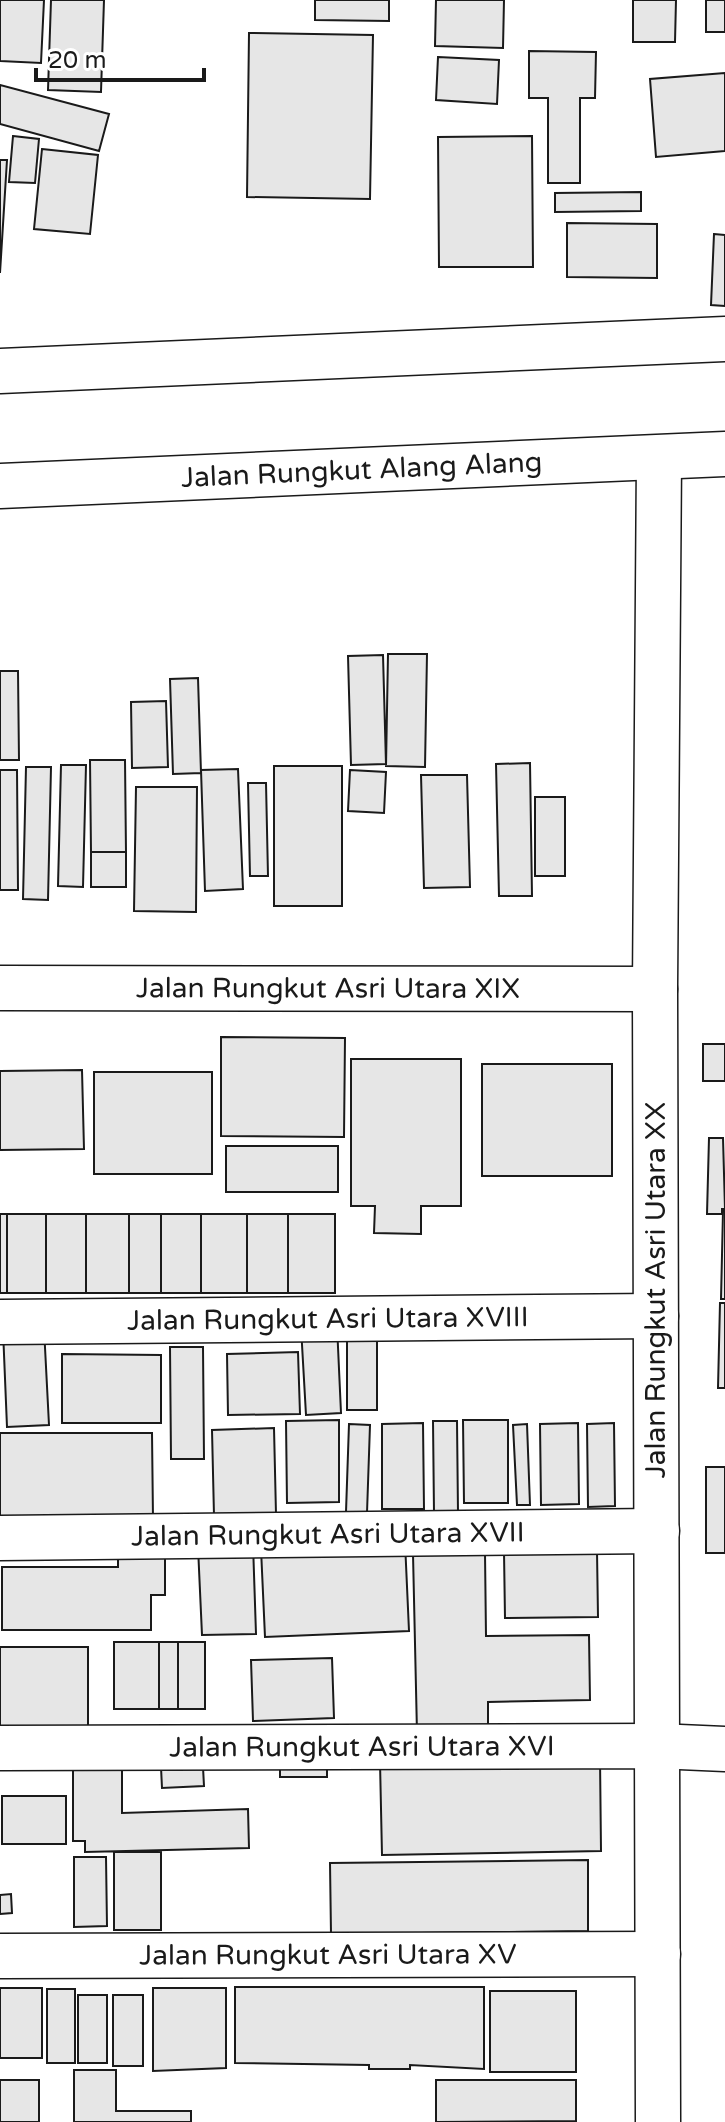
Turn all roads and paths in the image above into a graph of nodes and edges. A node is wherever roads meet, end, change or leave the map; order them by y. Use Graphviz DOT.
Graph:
graph roads {
  1 [pos="725,339"];
  2 [pos="0,371"];
  3 [pos="725,454"];
  4 [pos="659,458"];
  5 [pos="0,486"];
  6 [pos="0,988"];
  7 [pos="655,989"];
  8 [pos="656,1316"];
  9 [pos="0,1322"];
  10 [pos="657,1531"];
  11 [pos="0,1538"];
  12 [pos="657,1746"];
  13 [pos="0,1748"];
  14 [pos="725,1749"];
  15 [pos="658,1954"];
  16 [pos="0,1956"];
  17 [pos="658,2122"];
  1 -- 2 [label="street"];
  3 -- 4 [label="street, Jalan Rungkut Alang Alang"];
  4 -- 5 [label="street, Jalan Rungkut Alang Alang"];
  4 -- 7 [label="street, Jalan Rungkut Asri Utara XX"];
  6 -- 7 [label="street, Jalan Rungkut Asri Utara XIX"];
  7 -- 8 [label="street, Jalan Rungkut Asri Utara XX"];
  8 -- 9 [label="street, Jalan Rungkut Asri Utara XVIII"];
  8 -- 10 [label="street, Jalan Rungkut Asri Utara XX"];
  10 -- 11 [label="street, Jalan Rungkut Asri Utara XVII"];
  10 -- 12 [label="street, Jalan Rungkut Asri Utara XX"];
  12 -- 13 [label="street, Jalan Rungkut Asri Utara XVI"];
  12 -- 14 [label="street, Jalan Rungkut Asri Utara XVI"];
  12 -- 15 [label="street, Jalan Rungkut Asri Utara XX"];
  15 -- 16 [label="street, Jalan Rungkut Asri Utara XV"];
  15 -- 17 [label="street, Jalan Rungkut Asri Utara XX"];
}
